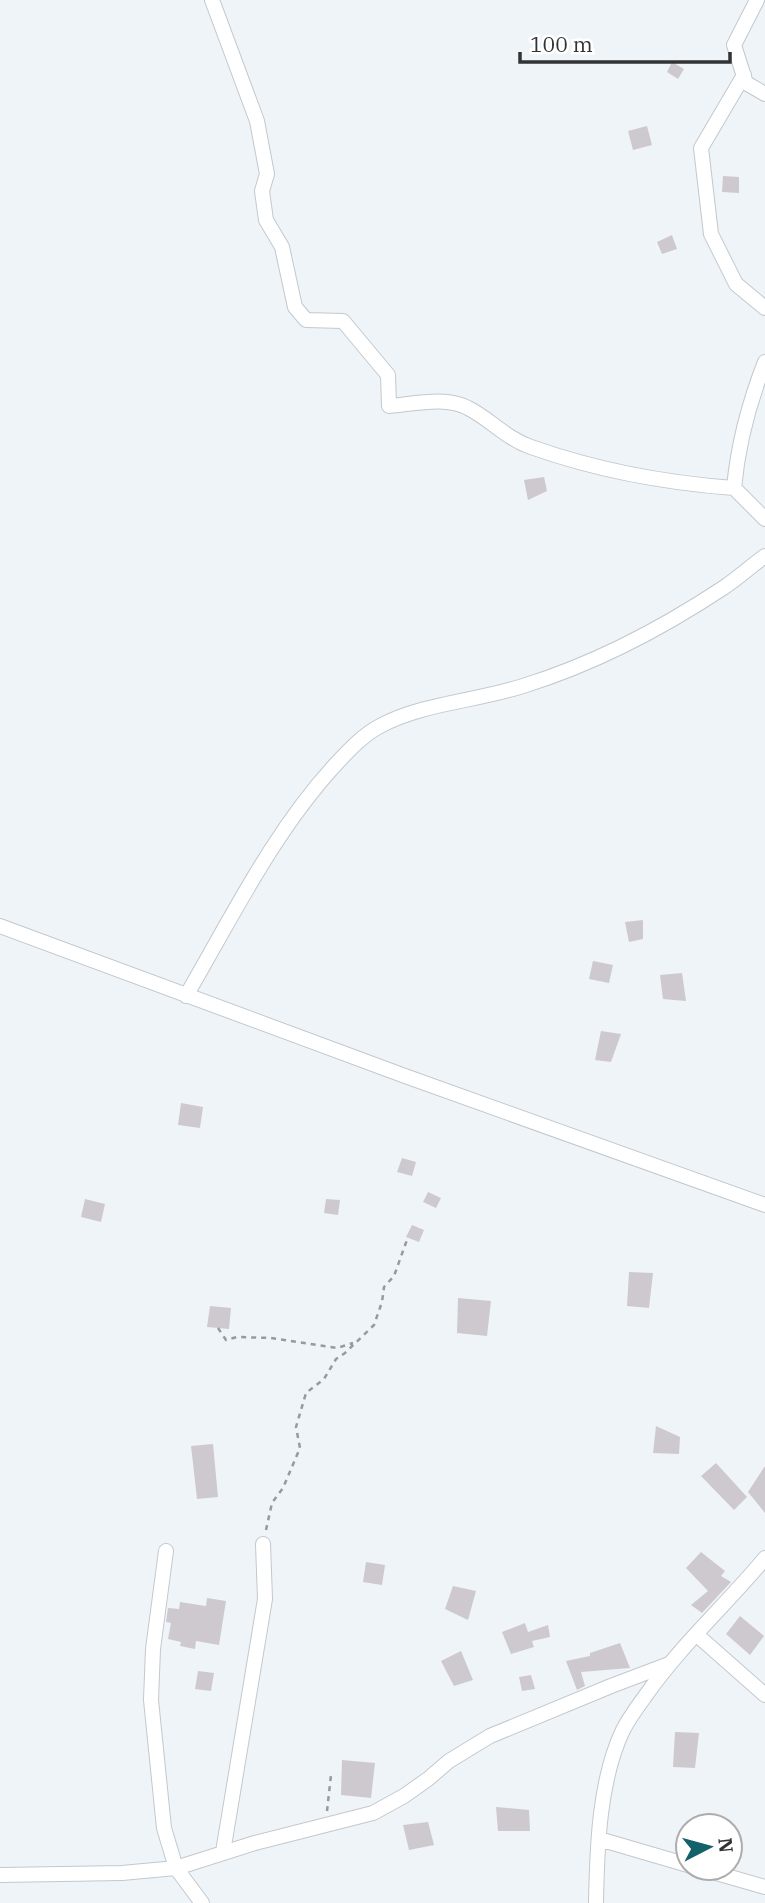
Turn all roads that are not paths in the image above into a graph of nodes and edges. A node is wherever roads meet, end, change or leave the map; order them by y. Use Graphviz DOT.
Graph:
graph roads {
  1 [pos="212,0"];
  2 [pos="757,0"];
  3 [pos="744,75"];
  4 [pos="765,94"];
  5 [pos="765,308"];
  6 [pos="765,362"];
  7 [pos="734,488"];
  8 [pos="765,519"];
  9 [pos="765,556"];
  10 [pos="0,926"];
  11 [pos="187,996"];
  12 [pos="765,1205"];
  13 [pos="263,1544"];
  14 [pos="166,1551"];
  15 [pos="765,1559"];
  16 [pos="697,1635"];
  17 [pos="669,1664"];
  18 [pos="765,1695"];
  19 [pos="599,1839"];
  20 [pos="223,1852"];
  21 [pos="674,1861"];
  22 [pos="176,1868"];
  23 [pos="0,1875"];
  24 [pos="744,1882"];
  25 [pos="765,1888"];
  26 [pos="201,1903"];
  27 [pos="596,1903"];
  1 -- 7 [label="street"];
  2 -- 3 [label="street"];
  3 -- 4 [label="street"];
  3 -- 5 [label="street"];
  6 -- 7 [label="street"];
  7 -- 8 [label="street"];
  9 -- 11 [label="street"];
  10 -- 11 [label="street"];
  11 -- 12 [label="street"];
  13 -- 20 [label="street"];
  14 -- 22 [label="street"];
  15 -- 16 [label="street"];
  16 -- 17 [label="street"];
  16 -- 18 [label="street"];
  17 -- 19 [label="street"];
  17 -- 20 [label="street"];
  19 -- 21 [label="street"];
  19 -- 27 [label="street"];
  20 -- 22 [label="street"];
  22 -- 23 [label="street"];
  22 -- 26 [label="street"];
  24 -- 25 [label="street"];
}
